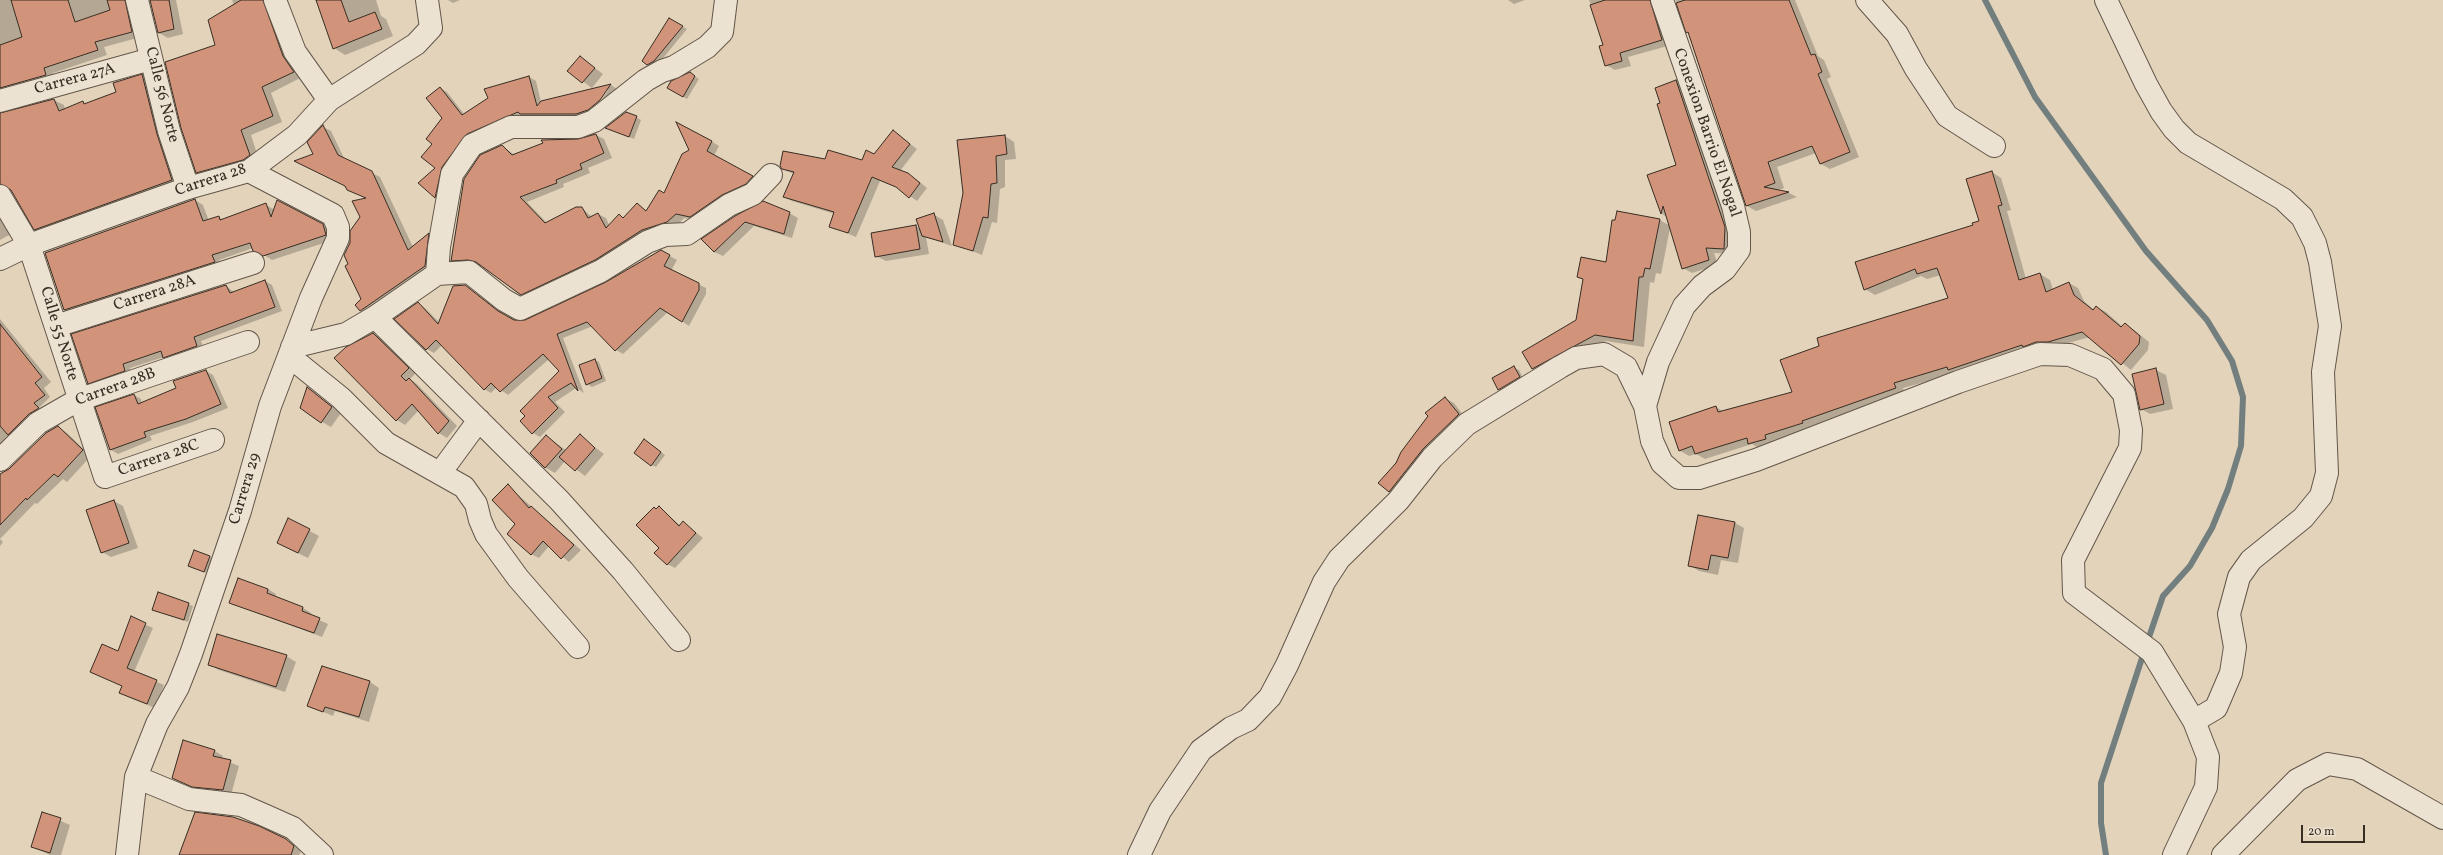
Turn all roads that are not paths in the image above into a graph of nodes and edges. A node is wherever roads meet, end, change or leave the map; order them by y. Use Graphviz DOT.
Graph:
graph roads {
  1 [pos="137,0"];
  2 [pos="275,0"];
  3 [pos="427,0"];
  4 [pos="726,0"];
  5 [pos="1662,0"];
  6 [pos="1867,0"];
  7 [pos="2106,0"];
  8 [pos="151,59"];
  9 [pos="330,100"];
  10 [pos="0,101"];
  11 [pos="1994,146"];
  12 [pos="249,171"];
  13 [pos="771,175"];
  14 [pos="188,188"];
  15 [pos="0,196"];
  16 [pos="29,246"];
  17 [pos="0,259"];
  18 [pos="253,263"];
  19 [pos="437,274"];
  20 [pos="375,317"];
  21 [pos="56,326"];
  22 [pos="248,342"];
  23 [pos="290,352"];
  24 [pos="78,400"];
  25 [pos="1645,406"];
  26 [pos="479,420"];
  27 [pos="213,440"];
  28 [pos="0,460"];
  29 [pos="440,473"];
  30 [pos="105,477"];
  31 [pos="679,640"];
  32 [pos="578,647"];
  33 [pos="2194,721"];
  34 [pos="136,777"];
  35 [pos="2443,818"];
  36 [pos="127,855"];
  37 [pos="322,855"];
  38 [pos="1139,855"];
  39 [pos="2174,855"];
  40 [pos="2223,855"];
  1 -- 8 [label="street, Calle 56 Norte"];
  2 -- 9 [label="street"];
  3 -- 9 [label="street, Carrera 28"];
  4 -- 19 [label="street"];
  5 -- 25 [label="street, Conexion Barrio El Nogal"];
  6 -- 11 [label="street"];
  7 -- 33 [label="street"];
  8 -- 10 [label="street, Carrera 27A"];
  8 -- 14 [label="street, Calle 56 Norte"];
  9 -- 12 [label="street, Carrera 28"];
  12 -- 14 [label="street, Carrera 28"];
  12 -- 23 [label="street, Carrera 29"];
  13 -- 19 [label="street"];
  14 -- 16 [label="street, Carrera 28"];
  15 -- 16 [label="street, Calle 55 Norte"];
  16 -- 17 [label="street, Carrera 28"];
  16 -- 21 [label="street, Calle 55 Norte"];
  18 -- 21 [label="street, Carrera 28A"];
  19 -- 20 [label="street"];
  20 -- 23 [label="street"];
  20 -- 26 [label="street"];
  21 -- 24 [label="street, Calle 55 Norte"];
  22 -- 24 [label="street, Carrera 28B"];
  23 -- 29 [label="street"];
  23 -- 34 [label="street, Carrera 29"];
  24 -- 28 [label="street, Carrera 28B"];
  24 -- 30 [label="street, Calle 55 Norte"];
  25 -- 33 [label="street"];
  25 -- 38 [label="street"];
  26 -- 29 [label="street"];
  26 -- 31 [label="street"];
  27 -- 30 [label="street, Carrera 28C"];
  29 -- 32 [label="street"];
  33 -- 39 [label="street"];
  34 -- 36 [label="street, Carrera 29"];
  34 -- 37 [label="street"];
  35 -- 40 [label="street"];
}
